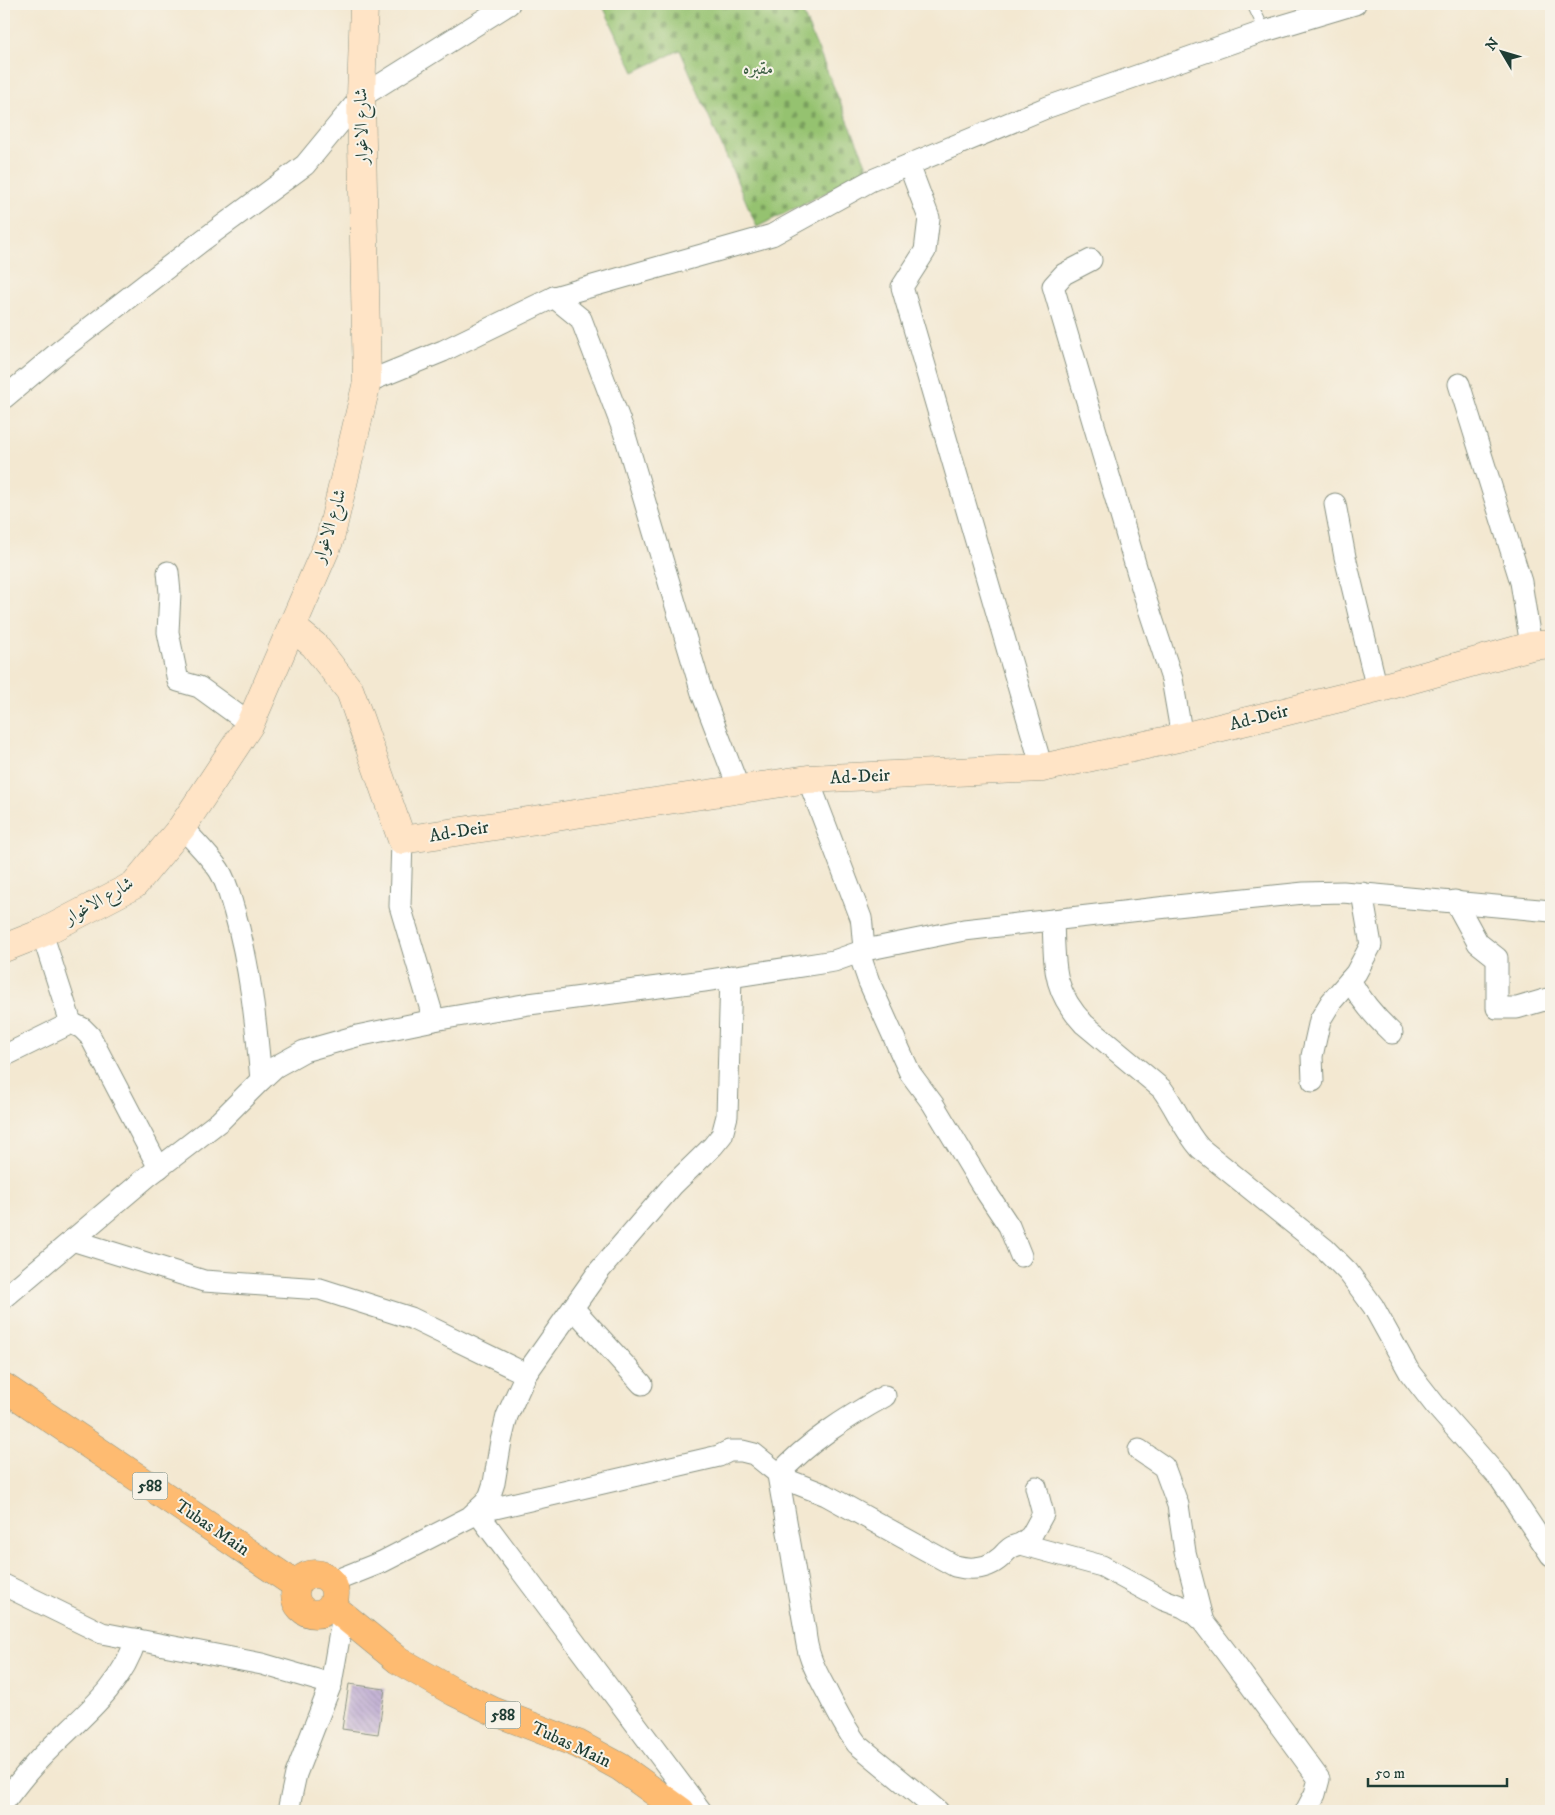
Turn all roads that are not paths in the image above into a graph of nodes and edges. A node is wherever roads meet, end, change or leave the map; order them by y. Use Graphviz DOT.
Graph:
graph roads {
  1 [pos="364,4"];
  2 [pos="509,4"];
  3 [pos="1252,4"];
  4 [pos="1355,4"];
  5 [pos="1265,31"];
  6 [pos="361,97"];
  7 [pos="909,165"];
  8 [pos="1092,260"];
  9 [pos="554,297"];
  10 [pos="367,382"];
  11 [pos="1459,384"];
  12 [pos="4,398"];
  13 [pos="1335,504"];
  14 [pos="168,572"];
  15 [pos="292,626"];
  16 [pos="1541,645"];
  17 [pos="1377,689"];
  18 [pos="250,724"];
  19 [pos="1182,737"];
  20 [pos="1042,768"];
  21 [pos="808,779"];
  22 [pos="739,789"];
  23 [pos="182,826"];
  24 [pos="402,840"];
  25 [pos="1362,893"];
  26 [pos="1455,901"];
  27 [pos="1551,911"];
  28 [pos="1054,920"];
  29 [pos="42,932"];
  30 [pos="4,948"];
  31 [pos="862,951"];
  32 [pos="731,976"];
  33 [pos="1350,980"];
  34 [pos="1551,998"];
  35 [pos="434,1020"];
  36 [pos="70,1023"];
  37 [pos="1392,1033"];
  38 [pos="4,1056"];
  39 [pos="260,1080"];
  40 [pos="1313,1081"];
  41 [pos="159,1168"];
  42 [pos="72,1240"];
  43 [pos="1021,1256"];
  44 [pos="4,1298"];
  45 [pos="573,1308"];
  46 [pos="526,1374"];
  47 [pos="642,1384"];
  48 [pos="4,1387"];
  49 [pos="885,1396"];
  50 [pos="1139,1450"];
  51 [pos="778,1475"];
  52 [pos="1036,1487"];
  53 [pos="477,1511"];
  54 [pos="1020,1544"];
  55 [pos="1551,1555"];
  56 [pos="4,1585"];
  57 [pos="335,1601"];
  58 [pos="1203,1622"];
  59 [pos="136,1639"];
  60 [pos="331,1684"];
  61 [pos="4,1802"];
  62 [pos="1309,1809"];
  63 [pos="288,1811"];
  64 [pos="681,1811"];
  65 [pos="701,1811"];
  66 [pos="938,1811"];
  1 -- 6 [label="street, شارع الاغوار"];
  2 -- 6 [label="street"];
  3 -- 5 [label="lane"];
  4 -- 5 [label="street"];
  5 -- 7 [label="street"];
  6 -- 10 [label="street, شارع الاغوار"];
  6 -- 12 [label="street"];
  7 -- 9 [label="street"];
  7 -- 20 [label="street"];
  8 -- 19 [label="street"];
  9 -- 10 [label="street"];
  9 -- 22 [label="street"];
  10 -- 15 [label="street, شارع الاغوار"];
  11 -- 16 [label="street"];
  13 -- 17 [label="street"];
  14 -- 18 [label="street"];
  15 -- 18 [label="street, شارع الاغوار"];
  15 -- 24 [label="street"];
  16 -- 17 [label="street, Ad-Deir"];
  17 -- 19 [label="street, Ad-Deir"];
  18 -- 23 [label="street, شارع الاغوار"];
  19 -- 20 [label="street, Ad-Deir"];
  20 -- 21 [label="street, Ad-Deir"];
  21 -- 22 [label="street, Ad-Deir"];
  21 -- 31 [label="street"];
  22 -- 24 [label="street, Ad-Deir"];
  23 -- 29 [label="street, شارع الاغوار"];
  23 -- 39 [label="street"];
  24 -- 35 [label="street"];
  25 -- 26 [label="street"];
  25 -- 28 [label="street"];
  25 -- 33 [label="street"];
  26 -- 27 [label="street"];
  26 -- 34 [label="street"];
  28 -- 31 [label="street"];
  28 -- 55 [label="street"];
  29 -- 30 [label="street, شارع الاغوار"];
  29 -- 36 [label="street"];
  31 -- 32 [label="street"];
  31 -- 43 [label="street"];
  32 -- 35 [label="street"];
  32 -- 45 [label="street"];
  33 -- 37 [label="street"];
  33 -- 40 [label="street"];
  35 -- 39 [label="street"];
  36 -- 38 [label="street"];
  36 -- 41 [label="street"];
  39 -- 41 [label="street"];
  41 -- 42 [label="street"];
  42 -- 44 [label="street"];
  42 -- 46 [label="street"];
  45 -- 46 [label="street"];
  45 -- 47 [label="street"];
  46 -- 53 [label="street"];
  48 -- 57 [label="main road, Tubas Main / 588"];
  49 -- 51 [label="street"];
  50 -- 58 [label="street"];
  51 -- 53 [label="street"];
  51 -- 54 [label="street"];
  51 -- 66 [label="street"];
  52 -- 54 [label="street"];
  53 -- 57 [label="street"];
  53 -- 65 [label="street"];
  54 -- 58 [label="street"];
  56 -- 59 [label="street"];
  57 -- 60 [label="street"];
  57 -- 64 [label="main road, Tubas Main / 588"];
  58 -- 62 [label="street"];
  59 -- 60 [label="street"];
  59 -- 61 [label="street"];
  60 -- 63 [label="street"];
}
